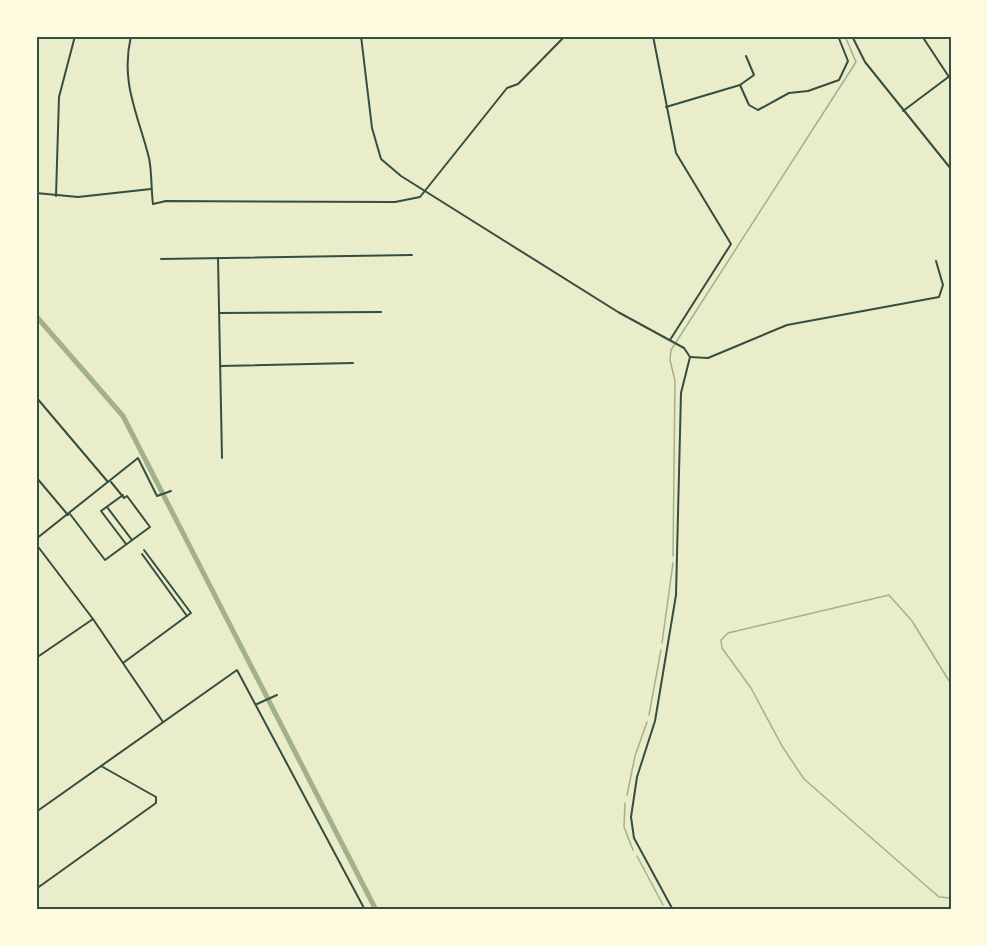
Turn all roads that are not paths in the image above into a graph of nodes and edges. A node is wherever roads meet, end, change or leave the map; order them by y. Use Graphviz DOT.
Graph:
graph roads {
  1 [pos="75,36"];
  2 [pos="131,36"];
  3 [pos="361,36"];
  4 [pos="565,36"];
  5 [pos="653,36"];
  6 [pos="838,36"];
  7 [pos="852,36"];
  8 [pos="922,36"];
  9 [pos="746,56"];
  10 [pos="950,76"];
  11 [pos="740,86"];
  12 [pos="666,107"];
  13 [pos="903,111"];
  14 [pos="951,169"];
  15 [pos="151,189"];
  16 [pos="427,190"];
  17 [pos="36,193"];
  18 [pos="56,196"];
  19 [pos="412,255"];
  20 [pos="218,258"];
  21 [pos="161,259"];
  22 [pos="936,261"];
  23 [pos="381,312"];
  24 [pos="219,313"];
  25 [pos="671,341"];
  26 [pos="690,357"];
  27 [pos="353,363"];
  28 [pos="220,366"];
  29 [pos="36,398"];
  30 [pos="222,458"];
  31 [pos="36,477"];
  32 [pos="109,482"];
  33 [pos="171,491"];
  34 [pos="123,495"];
  35 [pos="107,507"];
  36 [pos="69,514"];
  37 [pos="36,539"];
  38 [pos="132,540"];
  39 [pos="36,544"];
  40 [pos="126,544"];
  41 [pos="144,550"];
  42 [pos="142,554"];
  43 [pos="187,616"];
  44 [pos="93,619"];
  45 [pos="36,658"];
  46 [pos="123,663"];
  47 [pos="277,695"];
  48 [pos="257,704"];
  49 [pos="163,722"];
  50 [pos="101,766"];
  51 [pos="36,812"];
  52 [pos="36,889"];
  53 [pos="365,910"];
  54 [pos="673,910"];
  1 -- 18 [label="street"];
  2 -- 15 [label="street"];
  3 -- 16 [label="street"];
  4 -- 16 [label="street"];
  5 -- 12 [label="street"];
  6 -- 11 [label="street"];
  7 -- 13 [label="street"];
  8 -- 10 [label="street"];
  9 -- 11 [label="street"];
  10 -- 13 [label="street"];
  11 -- 12 [label="street"];
  12 -- 25 [label="street"];
  13 -- 14 [label="street"];
  15 -- 16 [label="street"];
  15 -- 18 [label="street"];
  16 -- 25 [label="street"];
  17 -- 18 [label="street"];
  19 -- 20 [label="street"];
  20 -- 21 [label="street"];
  20 -- 24 [label="street"];
  22 -- 26 [label="street"];
  23 -- 24 [label="street"];
  24 -- 28 [label="street"];
  25 -- 26 [label="street"];
  26 -- 54 [label="street"];
  27 -- 28 [label="street"];
  28 -- 30 [label="street"];
  29 -- 32 [label="street"];
  31 -- 36 [label="street"];
  32 -- 33 [label="street"];
  32 -- 34 [label="street"];
  32 -- 36 [label="street"];
  34 -- 35 [label="street"];
  34 -- 38 [label="street"];
  35 -- 38 [label="street"];
  35 -- 40 [label="street"];
  36 -- 37 [label="street"];
  36 -- 40 [label="street"];
  38 -- 40 [label="street"];
  39 -- 44 [label="street"];
  41 -- 43 [label="street"];
  42 -- 43 [label="street"];
  43 -- 46 [label="street"];
  44 -- 45 [label="street"];
  44 -- 46 [label="street"];
  46 -- 49 [label="street"];
  47 -- 48 [label="street"];
  48 -- 49 [label="street"];
  48 -- 53 [label="street"];
  49 -- 50 [label="street"];
  50 -- 51 [label="street"];
  50 -- 52 [label="street"];
}
